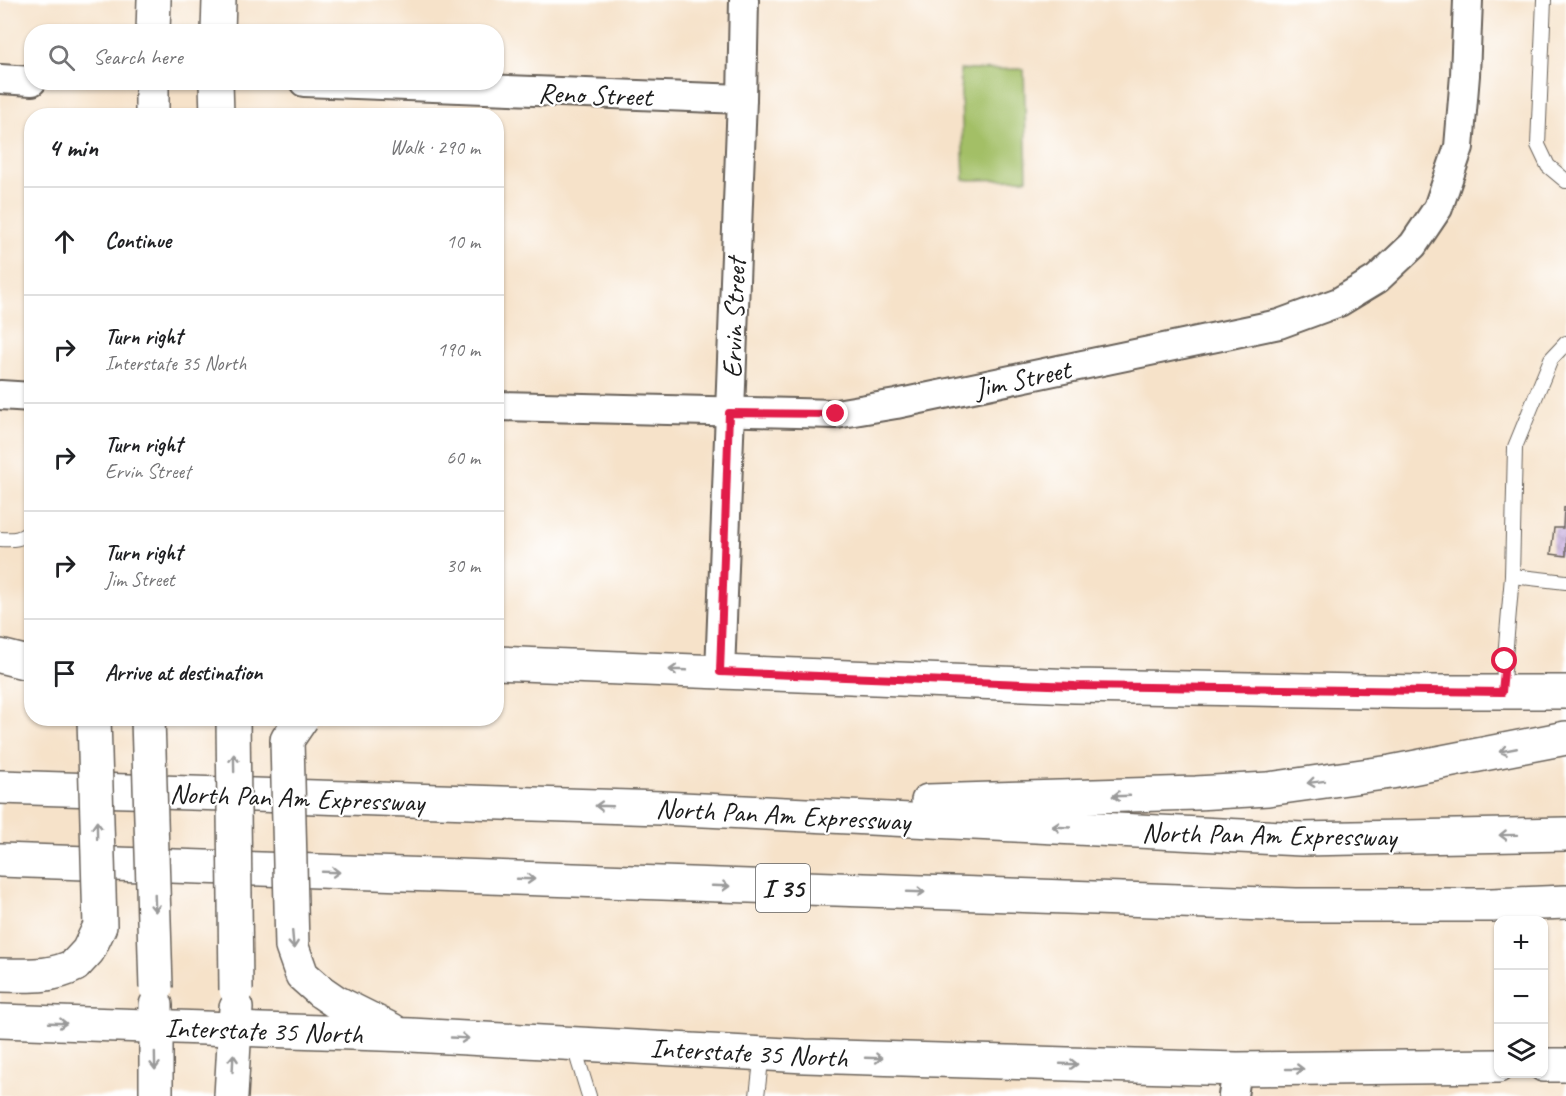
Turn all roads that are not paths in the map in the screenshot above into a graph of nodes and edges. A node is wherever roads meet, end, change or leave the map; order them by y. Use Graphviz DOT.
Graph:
graph roads {
  1 [pos="154,0"];
  2 [pos="219,0"];
  3 [pos="744,0"];
  4 [pos="1468,0"];
  5 [pos="1544,0"];
  6 [pos="153,24"];
  7 [pos="218,24"];
  8 [pos="0,79"];
  9 [pos="24,80"];
  10 [pos="152,90"];
  11 [pos="216,90"];
  12 [pos="504,90"];
  13 [pos="742,99"];
  14 [pos="152,108"];
  15 [pos="217,108"];
  16 [pos="1566,181"];
  17 [pos="1566,343"];
  18 [pos="0,395"];
  19 [pos="24,396"];
  20 [pos="504,406"];
  21 [pos="729,413"];
  22 [pos="24,536"];
  23 [pos="0,539"];
  24 [pos="1512,576"];
  25 [pos="1566,582"];
  26 [pos="0,640"];
  27 [pos="24,642"];
  28 [pos="0,656"];
  29 [pos="24,662"];
  30 [pos="504,663"];
  31 [pos="720,672"];
  32 [pos="1502,692"];
  33 [pos="1566,692"];
  34 [pos="94,726"];
  35 [pos="148,726"];
  36 [pos="233,726"];
  37 [pos="297,726"];
  38 [pos="1566,738"];
  39 [pos="0,785"];
  40 [pos="662,808"];
  41 [pos="1566,834"];
  42 [pos="0,860"];
  43 [pos="68,863"];
  44 [pos="0,868"];
  45 [pos="1566,902"];
  46 [pos="0,975"];
  47 [pos="0,1021"];
  48 [pos="155,1027"];
  49 [pos="235,1029"];
  50 [pos="402,1035"];
  51 [pos="573,1044"];
  52 [pos="762,1053"];
  53 [pos="1548,1065"];
  54 [pos="1566,1065"];
  55 [pos="1494,1066"];
  56 [pos="1235,1083"];
  57 [pos="156,1096"];
  58 [pos="231,1096"];
  59 [pos="589,1096"];
  60 [pos="757,1096"];
  1 -- 6 [label="main road"];
  2 -- 7 [label="main road"];
  3 -- 13 [label="street, Ervin Street"];
  4 -- 21 [label="street, Jim Street"];
  5 -- 16 [label="lane"];
  8 -- 9 [label="street"];
  10 -- 14 [label="main road"];
  11 -- 15 [label="main road"];
  12 -- 13 [label="street, Reno Street"];
  13 -- 21 [label="street, Ervin Street"];
  17 -- 24 [label="lane"];
  18 -- 19 [label="street"];
  20 -- 21 [label="street, Jim Street"];
  21 -- 31 [label="street, Ervin Street"];
  22 -- 23 [label="lane"];
  24 -- 25 [label="lane"];
  24 -- 32 [label="lane"];
  26 -- 27 [label="main road"];
  28 -- 29 [label="main road"];
  31 -- 30 [label="main road, one-way"];
  31 -- 32 [label="main road"];
  32 -- 33 [label="main road"];
  46 -- 34 [label="main road, one-way, bridge"];
  35 -- 48 [label="main road, one-way, bridge"];
  49 -- 36 [label="main road, one-way, bridge"];
  37 -- 50 [label="main road, one-way, bridge"];
  38 -- 40 [label="main road, one-way"];
  40 -- 39 [label="main road, North Pan Am Expressway, one-way"];
  41 -- 40 [label="main road, North Pan Am Expressway, one-way"];
  42 -- 43 [label="main road, I 35"];
  43 -- 44 [label="main road"];
  43 -- 45 [label="main road, I 35, one-way"];
  47 -- 48 [label="main road, Interstate 35 North, one-way"];
  48 -- 49 [label="main road, Interstate 35 North"];
  48 -- 57 [label="main road, one-way"];
  49 -- 50 [label="main road, Interstate 35 North"];
  58 -- 49 [label="main road, one-way"];
  50 -- 51 [label="main road, Interstate 35 North, one-way"];
  51 -- 52 [label="main road, Interstate 35 North"];
  51 -- 59 [label="lane"];
  52 -- 56 [label="main road, Interstate 35 North, one-way"];
  52 -- 60 [label="lane"];
  53 -- 54 [label="main road"];
  56 -- 55 [label="main road, Interstate 35 North, one-way"];
}
